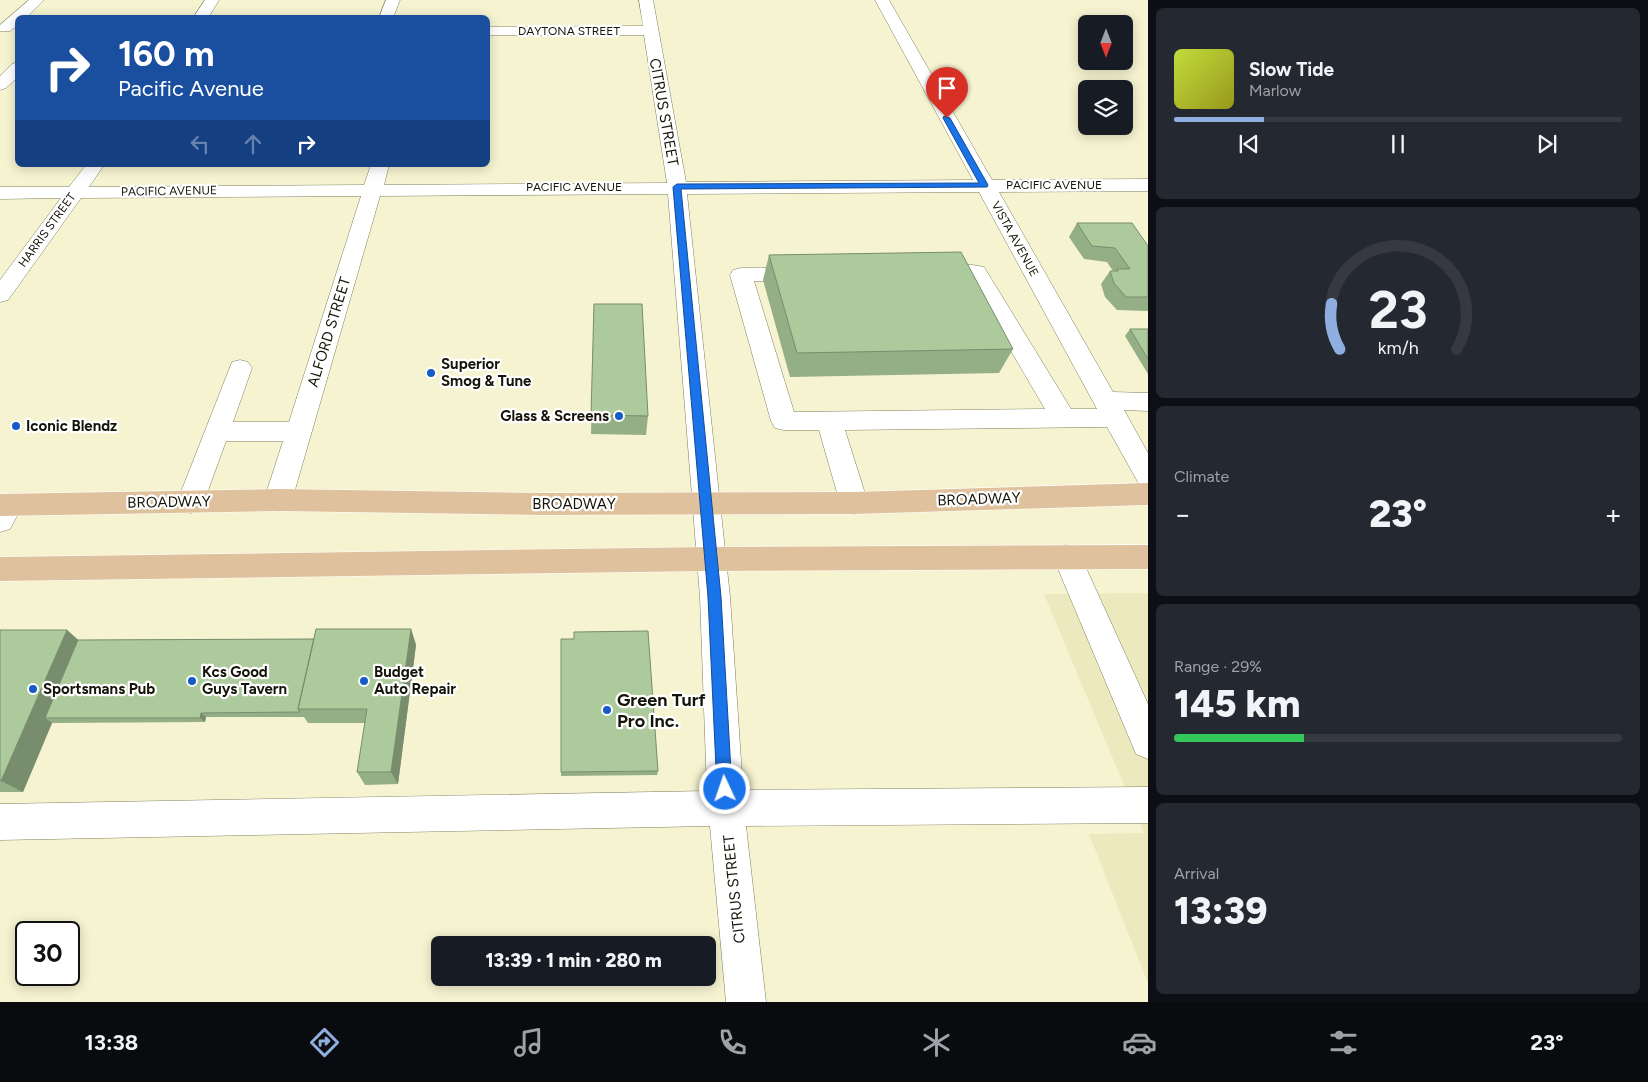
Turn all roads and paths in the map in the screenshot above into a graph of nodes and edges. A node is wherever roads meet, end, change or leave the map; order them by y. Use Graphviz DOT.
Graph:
graph roads {
  1 [pos="37,0"];
  2 [pos="212,0"];
  3 [pos="393,0"];
  4 [pos="646,0"];
  5 [pos="882,0"];
  6 [pos="21,15"];
  7 [pos="202,15"];
  8 [pos="387,15"];
  9 [pos="650,30"];
  10 [pos="490,31"];
  11 [pos="15,69"];
  12 [pos="0,85"];
  13 [pos="94,167"];
  14 [pos="379,167"];
  15 [pos="984,185"];
  16 [pos="1148,185"];
  17 [pos="677,187"];
  18 [pos="373,189"];
  19 [pos="75,192"];
  20 [pos="0,193"];
  21 [pos="917,273"];
  22 [pos="819,274"];
  23 [pos="0,295"];
  24 [pos="240,368"];
  25 [pos="1148,402"];
  26 [pos="1111,410"];
  27 [pos="1063,418"];
  28 [pos="828,421"];
  29 [pos="217,431"];
  30 [pos="299,432"];
  31 [pos="1148,477"];
  32 [pos="1148,494"];
  33 [pos="278,500"];
  34 [pos="191,502"];
  35 [pos="854,502"];
  36 [pos="705,503"];
  37 [pos="3,510"];
  38 [pos="1067,557"];
  39 [pos="1148,557"];
  40 [pos="711,559"];
  41 [pos="0,569"];
  42 [pos="1148,742"];
  43 [pos="1148,805"];
  44 [pos="726,808"];
  45 [pos="0,822"];
  46 [pos="746,1002"];
  1 -- 6 [label="street"];
  2 -- 7 [label="street"];
  3 -- 8 [label="street"];
  4 -- 9 [label="street, CITRUS STREET"];
  5 -- 15 [label="street, VISTA AVENUE"];
  9 -- 10 [label="street, DAYTONA STREET"];
  9 -- 17 [label="street, CITRUS STREET"];
  11 -- 12 [label="street"];
  13 -- 19 [label="street, HARRIS STREET"];
  14 -- 18 [label="street, ALFORD STREET"];
  15 -- 16 [label="street, PACIFIC AVENUE"];
  15 -- 17 [label="street, PACIFIC AVENUE"];
  15 -- 26 [label="street, VISTA AVENUE"];
  17 -- 18 [label="street, PACIFIC AVENUE"];
  17 -- 36 [label="street, CITRUS STREET"];
  18 -- 19 [label="street, PACIFIC AVENUE"];
  18 -- 30 [label="street, ALFORD STREET"];
  19 -- 20 [label="street, PACIFIC AVENUE"];
  19 -- 23 [label="street, HARRIS STREET"];
  21 -- 27 [label="street"];
  22 -- 28 [label="street"];
  24 -- 29 [label="street"];
  25 -- 26 [label="street"];
  26 -- 27 [label="street"];
  26 -- 31 [label="street, VISTA AVENUE"];
  27 -- 28 [label="street"];
  28 -- 35 [label="street"];
  29 -- 30 [label="street"];
  29 -- 34 [label="street"];
  30 -- 33 [label="street, ALFORD STREET"];
  32 -- 35 [label="main road, BROADWAY"];
  33 -- 34 [label="main road, BROADWAY"];
  33 -- 36 [label="main road, BROADWAY"];
  34 -- 37 [label="main road, BROADWAY"];
  35 -- 36 [label="main road, BROADWAY"];
  36 -- 40 [label="street, CITRUS STREET"];
  38 -- 39 [label="main road"];
  38 -- 40 [label="main road"];
  38 -- 42 [label="street"];
  40 -- 41 [label="main road"];
  40 -- 44 [label="street, CITRUS STREET"];
  43 -- 44 [label="street"];
  44 -- 45 [label="street"];
  44 -- 46 [label="street, CITRUS STREET"];
}
